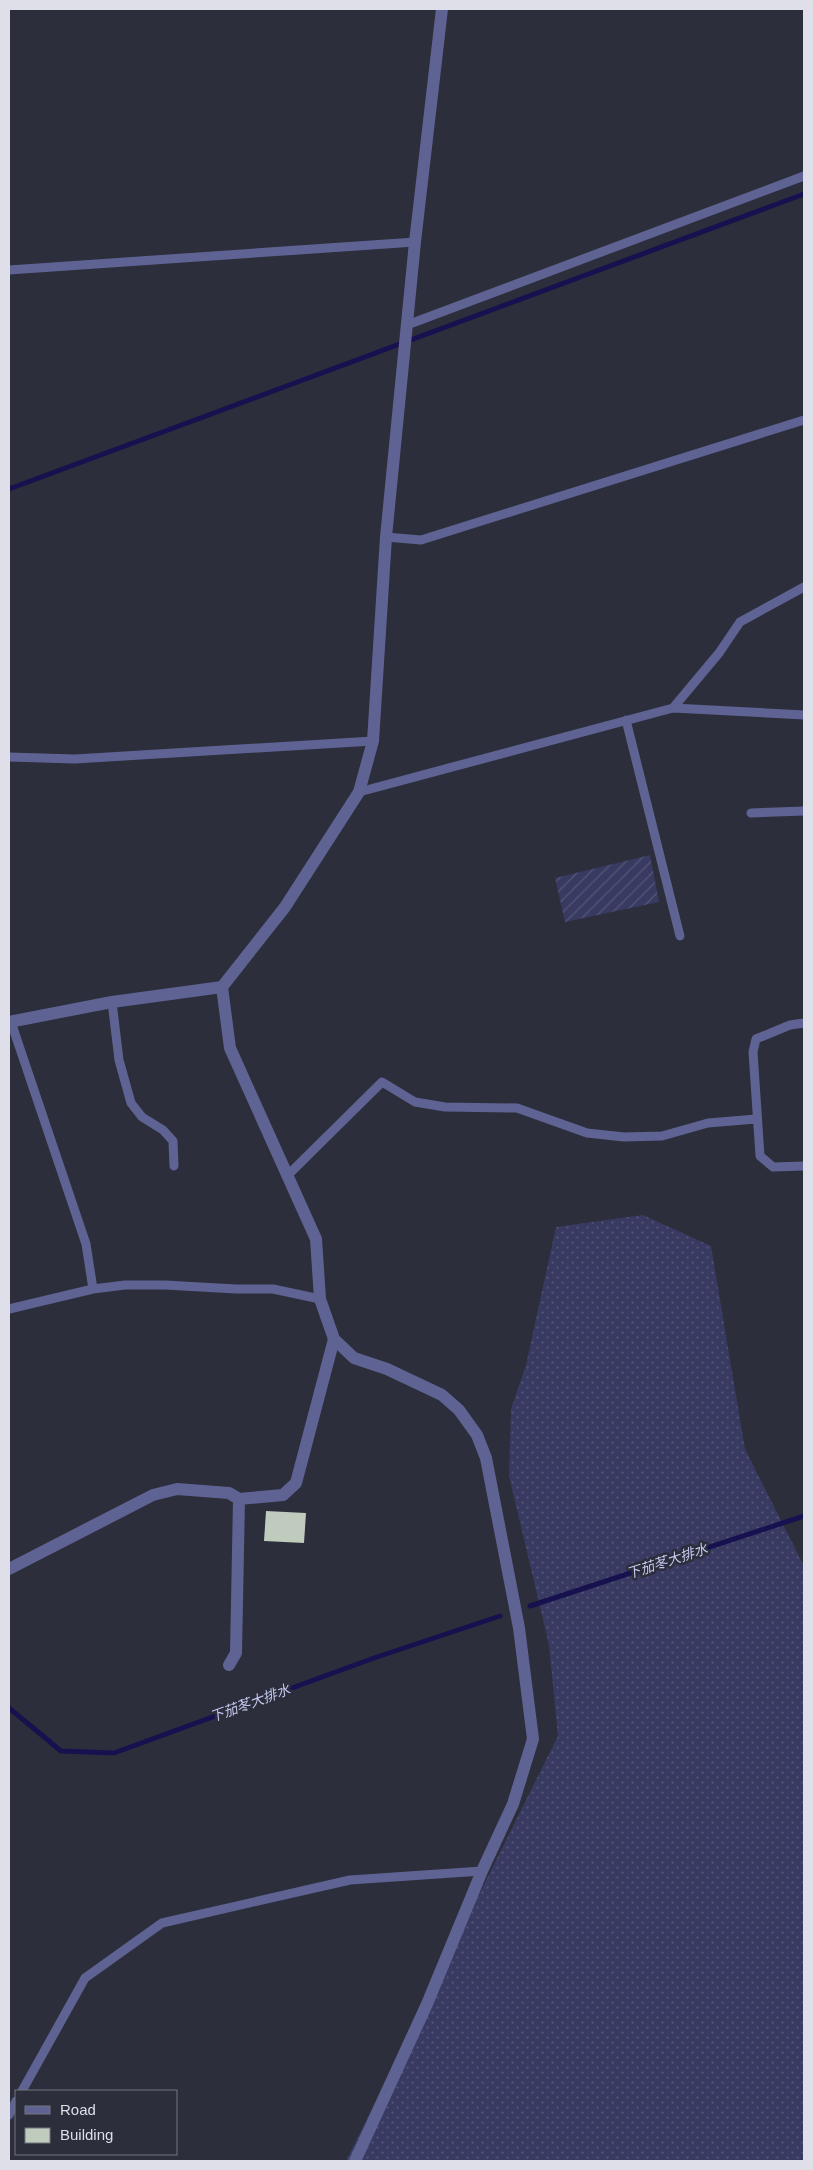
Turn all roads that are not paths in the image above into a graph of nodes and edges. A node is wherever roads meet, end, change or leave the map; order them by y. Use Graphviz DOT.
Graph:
graph roads {
  1 [pos="442,9"];
  2 [pos="804,176"];
  3 [pos="415,242"];
  4 [pos="9,270"];
  5 [pos="407,325"];
  6 [pos="804,420"];
  7 [pos="386,537"];
  8 [pos="804,587"];
  9 [pos="674,708"];
  10 [pos="804,715"];
  11 [pos="626,720"];
  12 [pos="373,742"];
  13 [pos="9,757"];
  14 [pos="359,792"];
  15 [pos="804,811"];
  16 [pos="751,813"];
  17 [pos="680,936"];
  18 [pos="222,987"];
  19 [pos="112,1002"];
  20 [pos="10,1022"];
  21 [pos="804,1023"];
  22 [pos="756,1119"];
  23 [pos="174,1166"];
  24 [pos="804,1166"];
  25 [pos="287,1176"];
  26 [pos="93,1289"];
  27 [pos="320,1299"];
  28 [pos="9,1309"];
  29 [pos="334,1339"];
  30 [pos="239,1499"];
  31 [pos="9,1569"];
  32 [pos="229,1665"];
  33 [pos="482,1871"];
  34 [pos="23,2090"];
  35 [pos="15,2103"];
  36 [pos="9,2115"];
  37 [pos="356,2161"];
  1 -- 3 [label="street"];
  2 -- 5 [label="lane"];
  3 -- 4 [label="lane"];
  3 -- 5 [label="street"];
  5 -- 7 [label="street"];
  6 -- 7 [label="lane"];
  7 -- 12 [label="street"];
  8 -- 9 [label="lane"];
  9 -- 10 [label="lane"];
  9 -- 11 [label="lane"];
  11 -- 14 [label="lane"];
  11 -- 17 [label="lane"];
  12 -- 13 [label="lane"];
  12 -- 14 [label="street"];
  14 -- 18 [label="street"];
  15 -- 16 [label="lane"];
  18 -- 19 [label="street"];
  18 -- 25 [label="street"];
  19 -- 20 [label="street"];
  19 -- 23 [label="lane"];
  20 -- 26 [label="lane"];
  21 -- 22 [label="lane"];
  22 -- 24 [label="lane"];
  22 -- 25 [label="lane"];
  25 -- 27 [label="street"];
  26 -- 27 [label="lane"];
  26 -- 28 [label="lane"];
  27 -- 29 [label="street"];
  29 -- 30 [label="street"];
  29 -- 33 [label="street"];
  30 -- 31 [label="street"];
  30 -- 32 [label="street"];
  33 -- 34 [label="lane"];
  33 -- 37 [label="street"];
  35 -- 36 [label="lane"];
}
